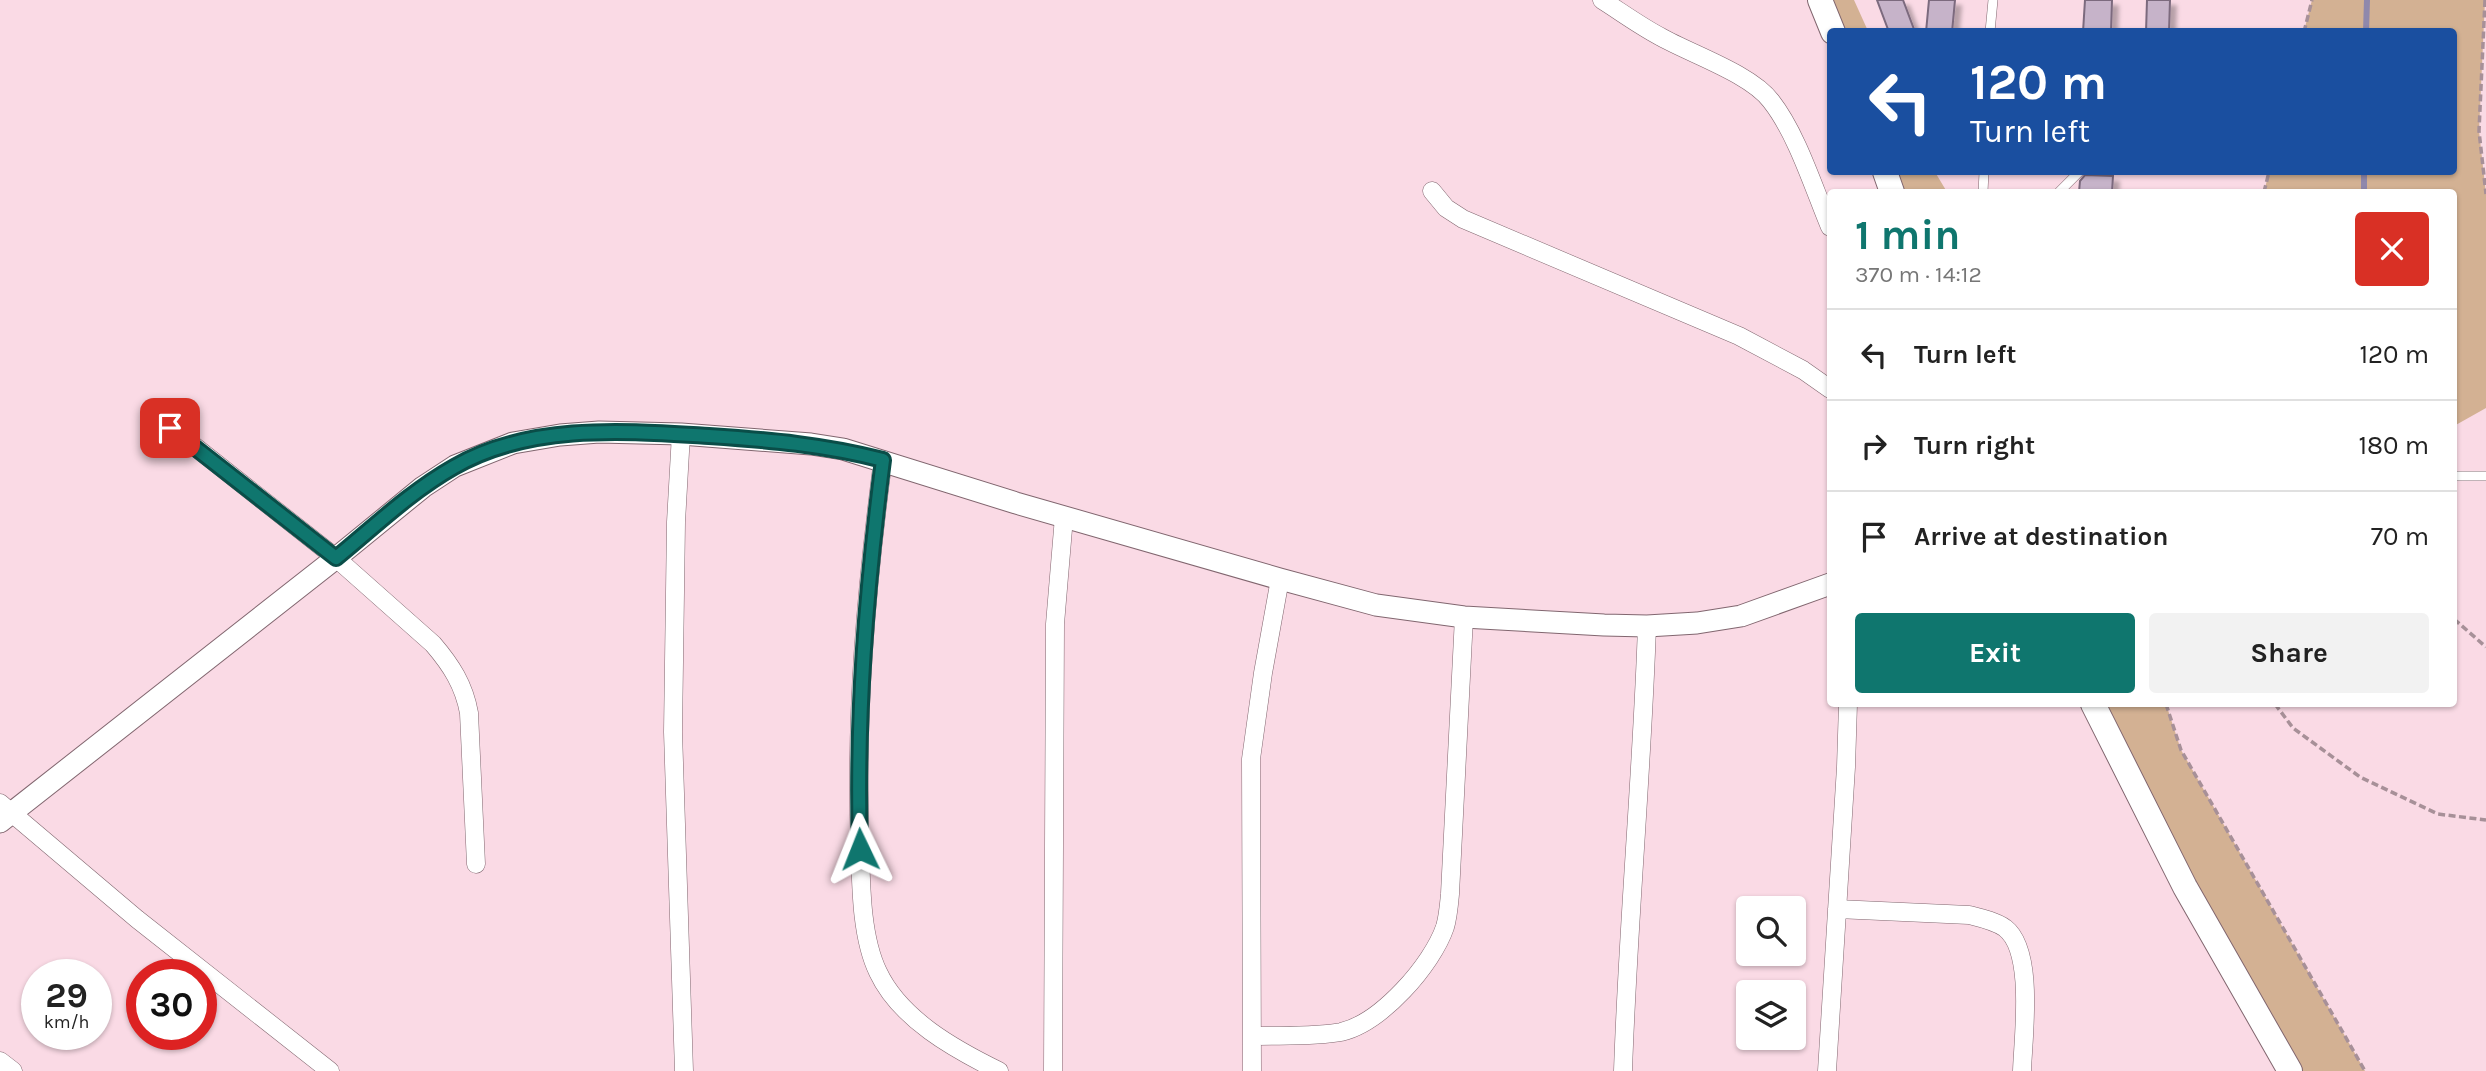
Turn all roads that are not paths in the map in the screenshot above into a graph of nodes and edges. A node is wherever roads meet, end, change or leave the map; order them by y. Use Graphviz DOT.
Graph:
graph roads {
  1 [pos="1602,0"];
  2 [pos="1820,0"];
  3 [pos="1993,0"];
  4 [pos="1831,28"];
  5 [pos="1990,28"];
  6 [pos="2076,175"];
  7 [pos="2063,189"];
  8 [pos="1432,191"];
  9 [pos="1827,220"];
  10 [pos="1827,387"];
  11 [pos="170,428"];
  12 [pos="681,434"];
  13 [pos="883,460"];
  14 [pos="2457,476"];
  15 [pos="2486,476"];
  16 [pos="1064,517"];
  17 [pos="336,558"];
  18 [pos="1280,579"];
  19 [pos="1827,585"];
  20 [pos="1464,617"];
  21 [pos="1647,626"];
  22 [pos="1848,707"];
  23 [pos="2095,707"];
  24 [pos="4,813"];
  25 [pos="476,864"];
  26 [pos="1837,909"];
  27 [pos="1254,1036"];
  28 [pos="0,1061"];
  29 [pos="311,1065"];
  30 [pos="13,1071"];
  31 [pos="330,1071"];
  32 [pos="684,1071"];
  33 [pos="999,1071"];
  34 [pos="1053,1071"];
  35 [pos="1252,1071"];
  36 [pos="1623,1071"];
  37 [pos="1827,1071"];
  38 [pos="2022,1071"];
  39 [pos="2290,1071"];
  1 -- 9 [label="street"];
  2 -- 4 [label="main road"];
  3 -- 5 [label="lane"];
  6 -- 7 [label="lane"];
  8 -- 10 [label="street"];
  11 -- 17 [label="street"];
  12 -- 13 [label="street"];
  12 -- 17 [label="street"];
  12 -- 32 [label="street"];
  13 -- 16 [label="street"];
  13 -- 33 [label="street"];
  14 -- 15 [label="lane"];
  16 -- 18 [label="street"];
  16 -- 34 [label="street"];
  17 -- 24 [label="street"];
  17 -- 25 [label="street"];
  18 -- 20 [label="street"];
  18 -- 27 [label="street"];
  19 -- 21 [label="street"];
  20 -- 21 [label="street"];
  20 -- 27 [label="street"];
  21 -- 36 [label="street"];
  22 -- 26 [label="street"];
  23 -- 39 [label="main road"];
  24 -- 29 [label="street"];
  26 -- 37 [label="street"];
  26 -- 38 [label="street"];
  27 -- 35 [label="street"];
  28 -- 30 [label="street"];
  29 -- 31 [label="street"];
}
